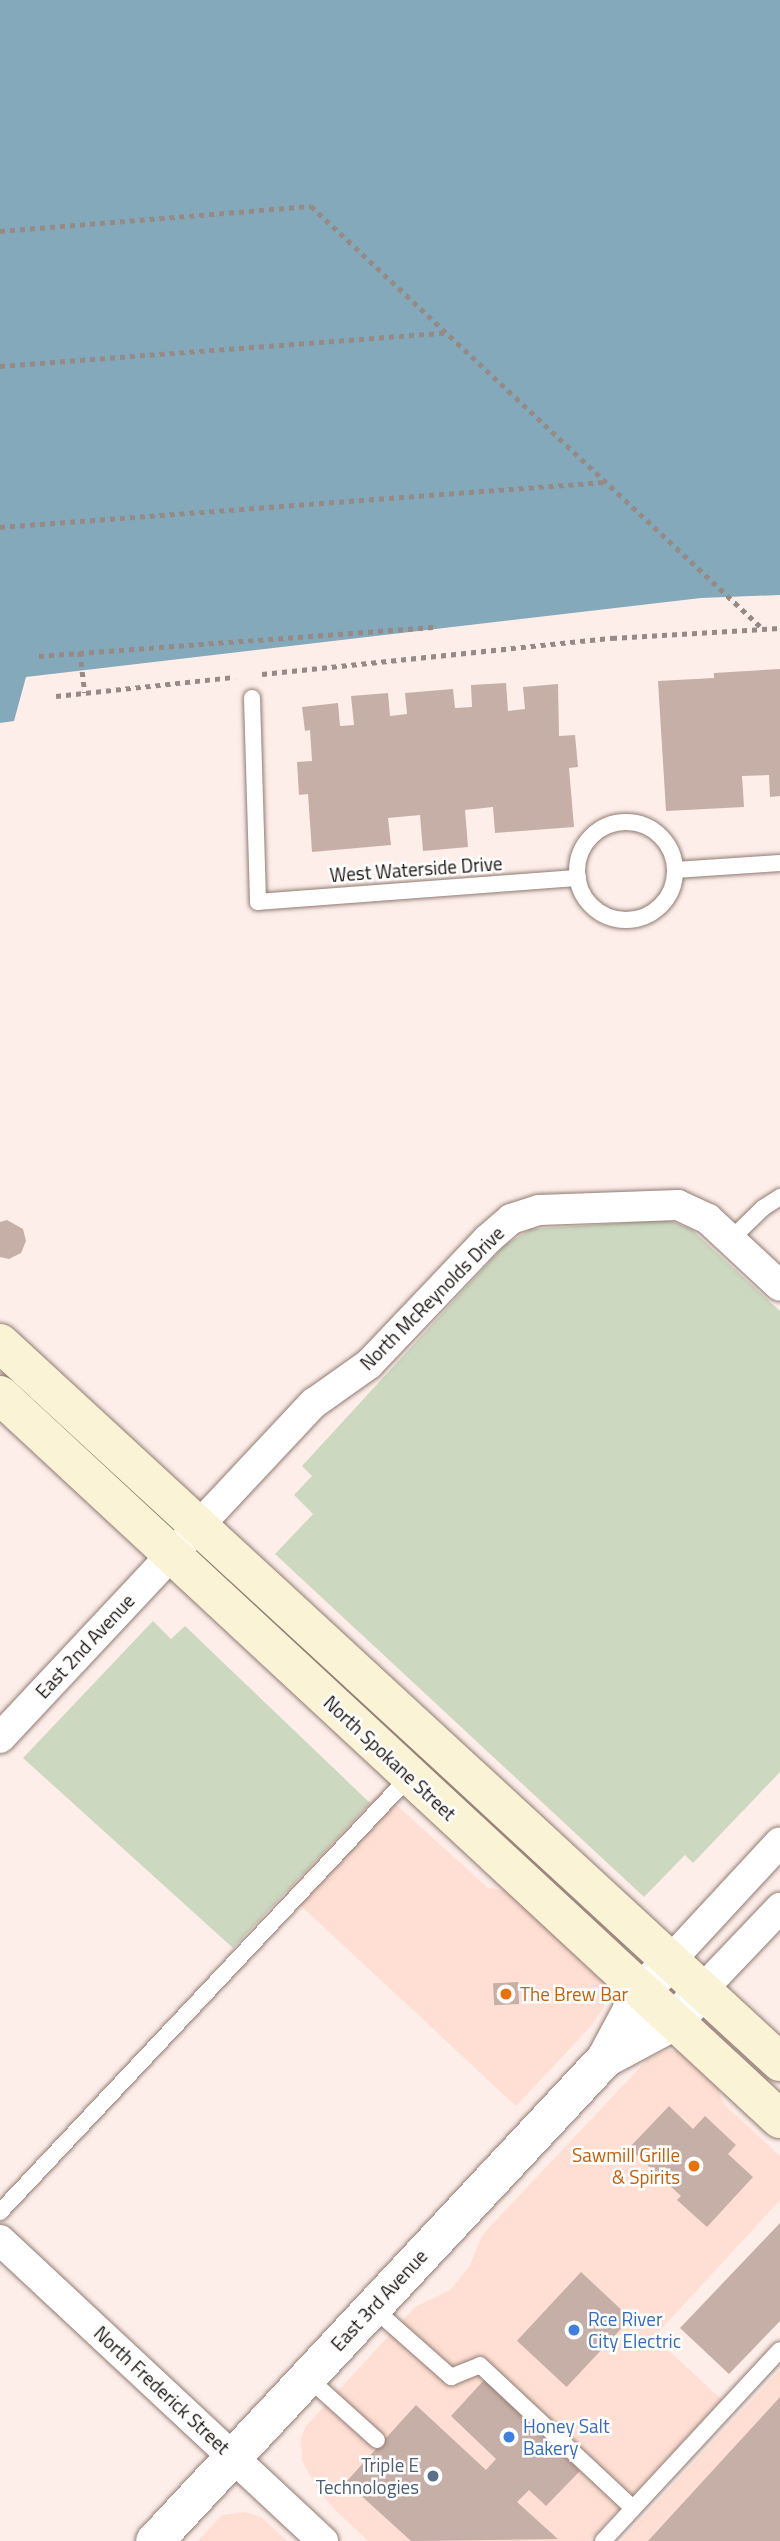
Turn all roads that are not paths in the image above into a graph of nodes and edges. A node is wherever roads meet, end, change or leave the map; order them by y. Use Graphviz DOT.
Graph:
graph roads {
  1 [pos="252,698"];
  2 [pos="780,863"];
  3 [pos="675,870"];
  4 [pos="578,878"];
  5 [pos="780,1197"];
  6 [pos="730,1240"];
  7 [pos="780,1286"];
  8 [pos="0,1343"];
  9 [pos="0,1395"];
  10 [pos="198,1525"];
  11 [pos="171,1554"];
  12 [pos="0,1738"];
  13 [pos="410,1776"];
  14 [pos="780,1842"];
  15 [pos="780,1908"];
  16 [pos="669,1962"];
  17 [pos="641,1991"];
  18 [pos="701,1991"];
  19 [pos="674,2021"];
  20 [pos="605,2058"];
  21 [pos="780,2062"];
  22 [pos="780,2119"];
  23 [pos="0,2212"];
  24 [pos="0,2240"];
  25 [pos="372,2307"];
  26 [pos="780,2350"];
  27 [pos="307,2376"];
  28 [pos="377,2440"];
  29 [pos="233,2456"];
  30 [pos="633,2508"];
  31 [pos="153,2541"];
  32 [pos="323,2541"];
  33 [pos="603,2541"];
  1 -- 4 [label="lane, West Waterside Drive"];
  2 -- 3 [label="lane"];
  3 -- 4 [label="lane"];
  3 -- 4 [label="lane"];
  5 -- 6 [label="lane"];
  6 -- 7 [label="street, North McReynolds Drive"];
  6 -- 10 [label="street, North McReynolds Drive"];
  8 -- 10 [label="main road, North Spokane Street"];
  9 -- 11 [label="main road, North Spokane Street"];
  10 -- 11 [label="street, North McReynolds Drive"];
  10 -- 16 [label="main road, North Spokane Street"];
  11 -- 12 [label="street, East 2nd Avenue"];
  11 -- 13 [label="main road, North Spokane Street"];
  13 -- 17 [label="main road, North Spokane Street"];
  13 -- 23 [label="lane"];
  14 -- 16 [label="street"];
  15 -- 18 [label="street"];
  16 -- 17 [label="street, East 3rd Avenue"];
  16 -- 18 [label="main road, North Spokane Street"];
  17 -- 19 [label="main road, North Spokane Street"];
  17 -- 20 [label="street, East 3rd Avenue"];
  18 -- 19 [label="street, East 3rd Avenue"];
  18 -- 21 [label="main road, North Spokane Street"];
  19 -- 20 [label="street, East 3rd Avenue"];
  19 -- 22 [label="main road, North Spokane Street"];
  20 -- 25 [label="street, East 3rd Avenue"];
  24 -- 29 [label="street, North Frederick Street"];
  25 -- 27 [label="street, East 3rd Avenue"];
  25 -- 30 [label="lane"];
  26 -- 30 [label="lane"];
  27 -- 28 [label="lane"];
  27 -- 29 [label="street, East 3rd Avenue"];
  29 -- 31 [label="street, East 3rd Avenue"];
  29 -- 32 [label="street, North Frederick Street"];
  30 -- 33 [label="lane"];
}
